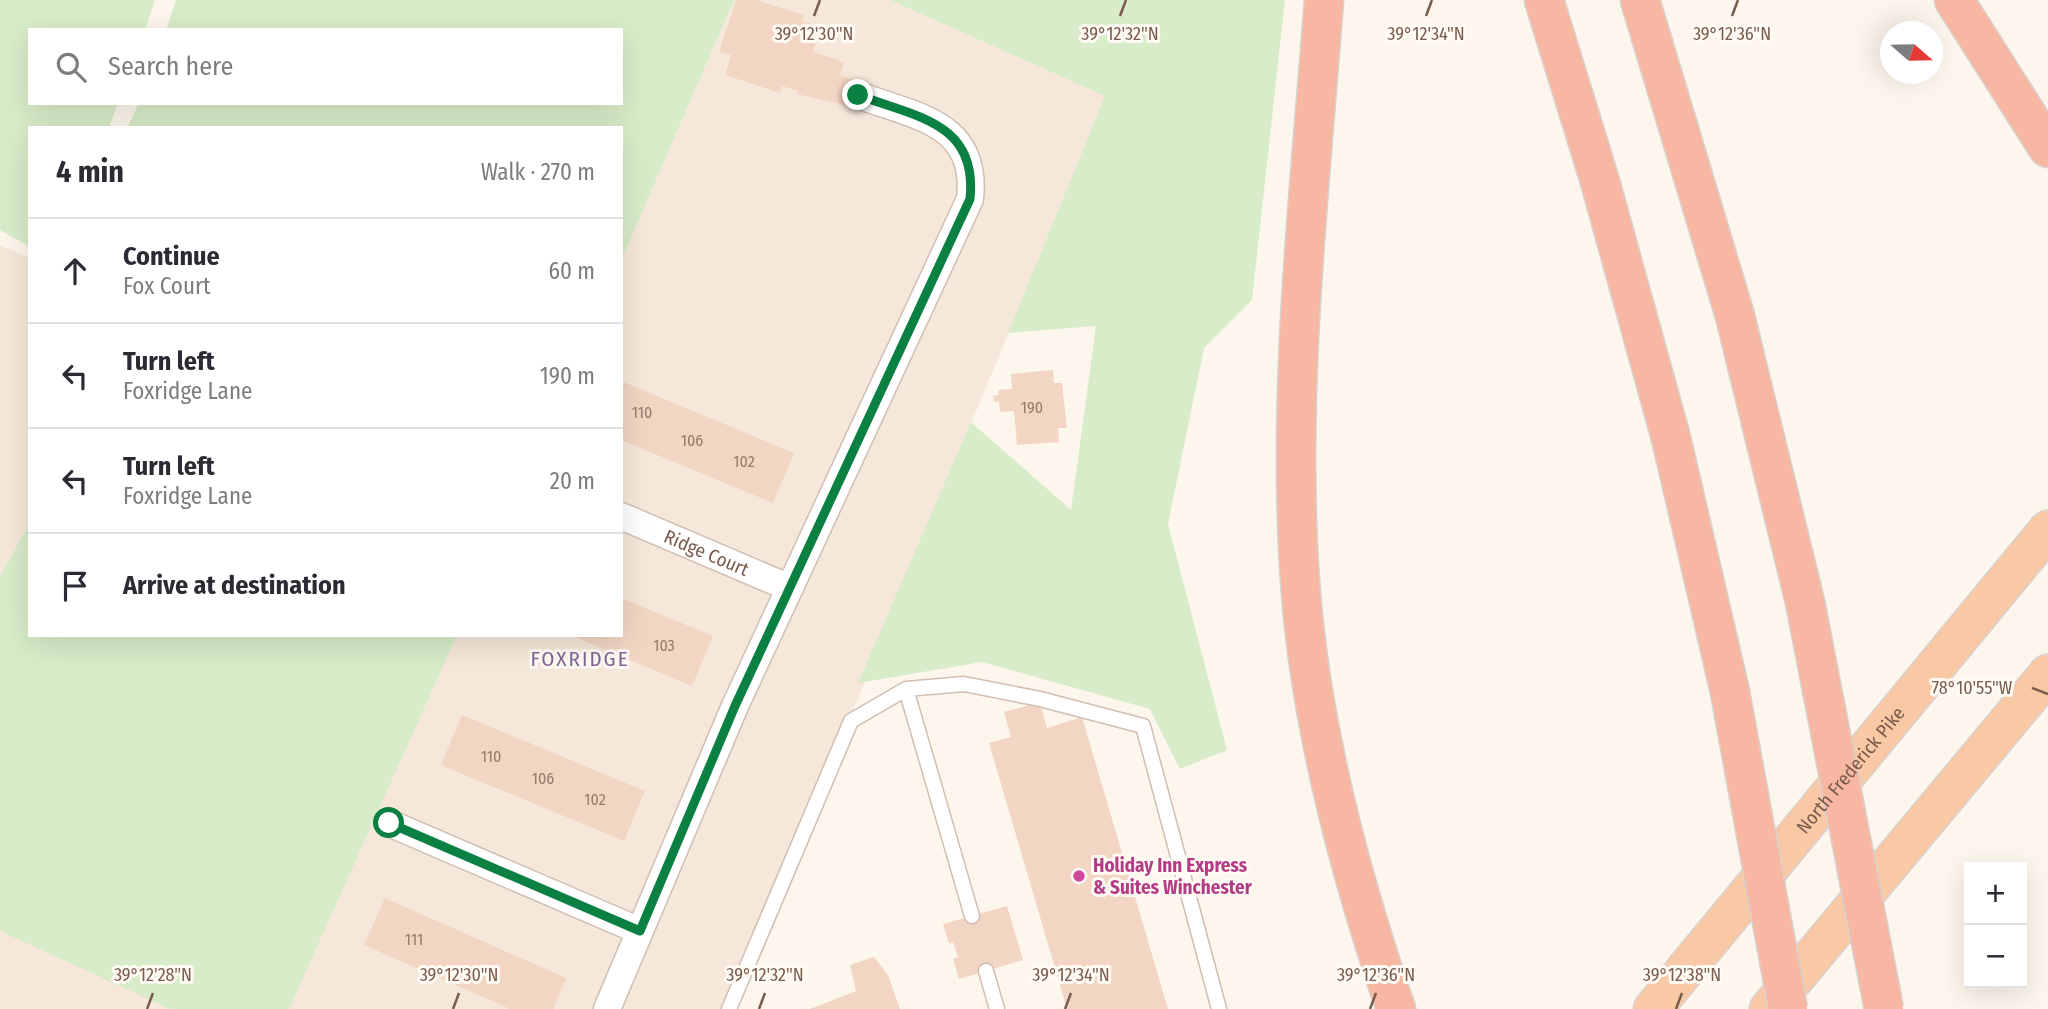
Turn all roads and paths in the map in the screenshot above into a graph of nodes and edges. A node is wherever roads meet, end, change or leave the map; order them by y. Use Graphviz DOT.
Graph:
graph roads {
  1 [pos="1324,0"];
  2 [pos="1544,0"];
  3 [pos="1640,0"];
  4 [pos="1955,0"];
  5 [pos="858,95"];
  6 [pos="2048,119"];
  7 [pos="2048,148"];
  8 [pos="623,517"];
  9 [pos="2048,530"];
  10 [pos="790,588"];
  11 [pos="2048,674"];
  12 [pos="906,689"];
  13 [pos="389,823"];
  14 [pos="972,916"];
  15 [pos="640,931"];
  16 [pos="986,971"];
  17 [pos="607,1009"];
  18 [pos="729,1009"];
  19 [pos="997,1009"];
  20 [pos="1219,1009"];
  21 [pos="1396,1009"];
  22 [pos="1653,1009"];
  23 [pos="1769,1009"];
  24 [pos="1788,1009"];
  25 [pos="1884,1009"];
  1 -- 21 [label="highway"];
  2 -- 24 [label="highway, bridge"];
  3 -- 25 [label="highway, bridge"];
  4 -- 6 [label="highway"];
  4 -- 7 [label="highway"];
  5 -- 10 [label="street"];
  8 -- 10 [label="street, Ridge Court"];
  9 -- 22 [label="highway, North Frederick Pike"];
  10 -- 15 [label="street"];
  11 -- 23 [label="highway"];
  12 -- 14 [label="lane"];
  12 -- 18 [label="lane"];
  12 -- 20 [label="lane"];
  13 -- 15 [label="street"];
  15 -- 17 [label="street"];
  16 -- 19 [label="lane"];
}
